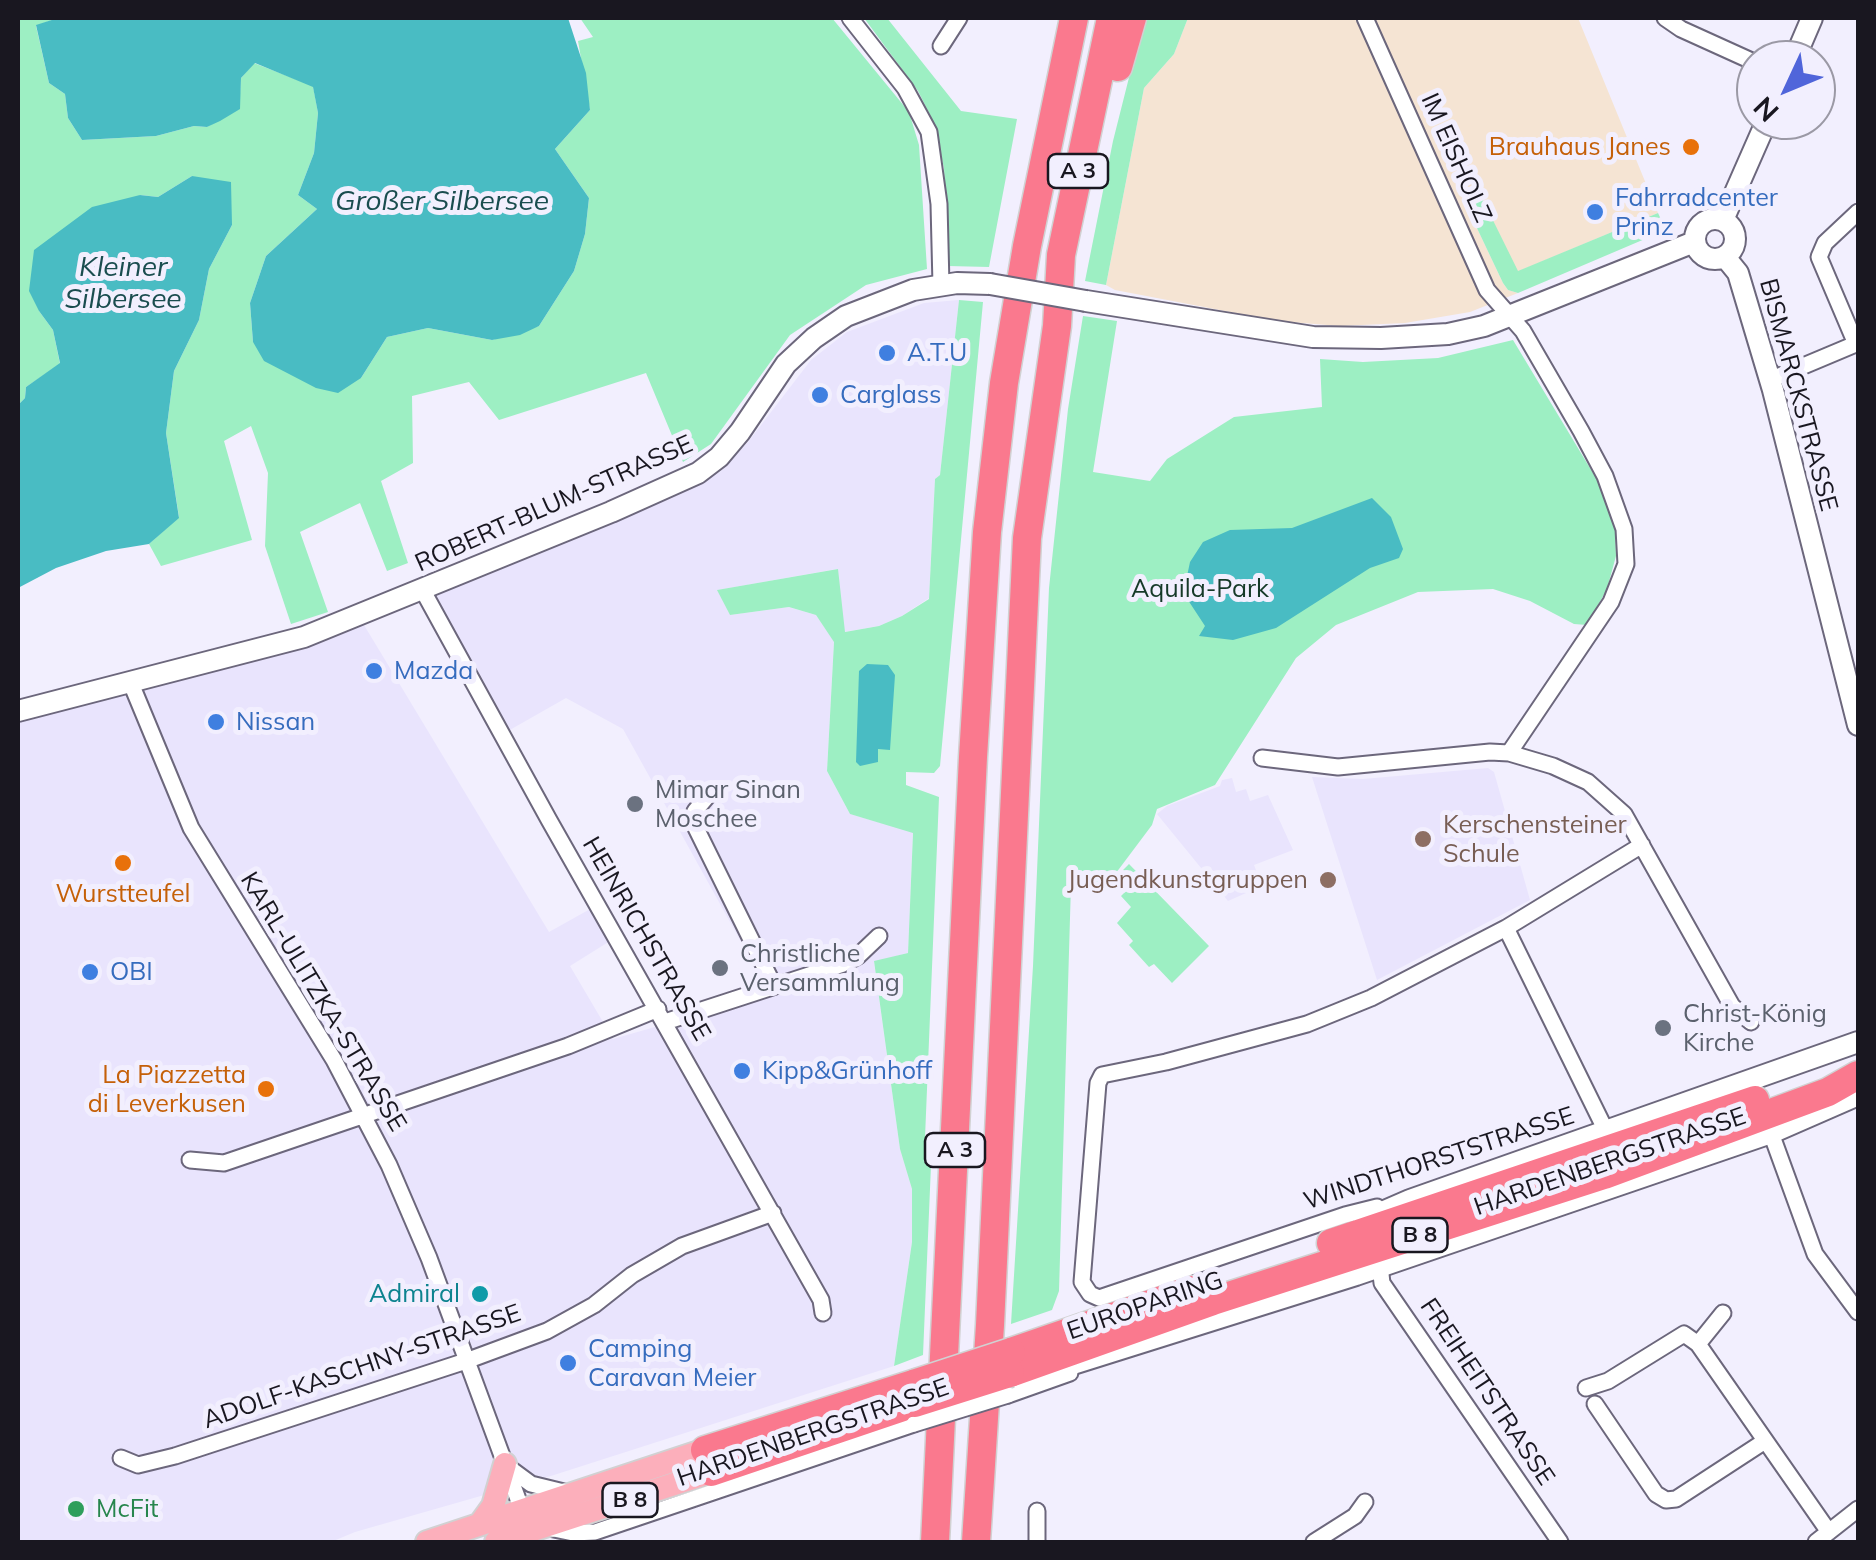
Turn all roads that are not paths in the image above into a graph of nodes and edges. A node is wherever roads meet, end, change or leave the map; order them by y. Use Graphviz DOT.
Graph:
graph roads {
  1 [pos="850,18"];
  2 [pos="959,18"];
  3 [pos="1074,18"];
  4 [pos="1111,18"];
  5 [pos="1132,18"];
  6 [pos="1365,18"];
  7 [pos="1664,18"];
  8 [pos="941,46"];
  9 [pos="1736,54"];
  10 [pos="1758,140"];
  11 [pos="1858,212"];
  12 [pos="1723,220"];
  13 [pos="1694,242"];
  14 [pos="1725,257"];
  15 [pos="941,285"];
  16 [pos="1508,315"];
  17 [pos="1057,326"];
  18 [pos="1857,344"];
  19 [pos="1770,380"];
  20 [pos="422,589"];
  21 [pos="130,682"];
  22 [pos="18,711"];
  23 [pos="1858,725"];
  24 [pos="1509,753"];
  25 [pos="1262,758"];
  26 [pos="711,792"];
  27 [pos="1642,845"];
  28 [pos="1506,928"];
  29 [pos="879,936"];
  30 [pos="774,986"];
  31 [pos="662,1015"];
  32 [pos="1751,1022"];
  33 [pos="1858,1042"];
  34 [pos="1858,1059"];
  35 [pos="1858,1075"];
  36 [pos="1858,1095"];
  37 [pos="364,1115"];
  38 [pos="1606,1131"];
  39 [pos="1772,1133"];
  40 [pos="190,1160"];
  41 [pos="1410,1200"];
  42 [pos="773,1213"];
  43 [pos="1335,1242"];
  44 [pos="1380,1266"];
  45 [pos="1858,1312"];
  46 [pos="1723,1313"];
  47 [pos="823,1314"];
  48 [pos="1693,1339"];
  49 [pos="466,1361"];
  50 [pos="1005,1376"];
  51 [pos="1586,1388"];
  52 [pos="915,1404"];
  53 [pos="1595,1404"];
  54 [pos="1766,1441"];
  55 [pos="121,1458"];
  56 [pos="708,1461"];
  57 [pos="505,1464"];
  58 [pos="575,1494"];
  59 [pos="1365,1502"];
  60 [pos="1858,1509"];
  61 [pos="522,1510"];
  62 [pos="1038,1510"];
  63 [pos="588,1514"];
  64 [pos="480,1524"];
  65 [pos="539,1534"];
  66 [pos="1822,1537"];
  67 [pos="570,1538"];
  68 [pos="428,1542"];
  69 [pos="496,1542"];
  70 [pos="935,1542"];
  71 [pos="976,1542"];
  72 [pos="1037,1542"];
  73 [pos="1314,1542"];
  74 [pos="1560,1542"];
  1 -- 15 [label="street"];
  2 -- 8 [label="street"];
  3 -- 70 [label="highway, A 3"];
  4 -- 17 [label="highway, A 3"];
  5 -- 17 [label="highway"];
  6 -- 16 [label="street, IM EISHOLZ"];
  7 -- 9 [label="street"];
  10 -- 12 [label="main road"];
  11 -- 18 [label="street"];
  12 -- 13 [label="main road"];
  12 -- 14 [label="main road"];
  13 -- 14 [label="main road"];
  13 -- 16 [label="main road, ROBERT-BLUM-STRASSE"];
  14 -- 19 [label="main road, BISMARCKSTRASSE"];
  15 -- 16 [label="main road, ROBERT-BLUM-STRASSE, bridge"];
  15 -- 20 [label="main road, ROBERT-BLUM-STRASSE"];
  16 -- 24 [label="street, IM EISHOLZ"];
  17 -- 71 [label="highway, A 3"];
  18 -- 19 [label="street"];
  19 -- 23 [label="main road, BISMARCKSTRASSE"];
  20 -- 21 [label="main road, ROBERT-BLUM-STRASSE"];
  20 -- 31 [label="street, HEINRICHSTRASSE"];
  21 -- 22 [label="main road, ROBERT-BLUM-STRASSE"];
  21 -- 37 [label="street, KARL-ULITZKA-STRASSE"];
  24 -- 25 [label="street"];
  24 -- 27 [label="street"];
  26 -- 30 [label="street"];
  27 -- 28 [label="street"];
  27 -- 32 [label="street"];
  28 -- 38 [label="street"];
  28 -- 41 [label="street, WINDTHORSTSTRASSE"];
  29 -- 30 [label="street"];
  30 -- 31 [label="street"];
  31 -- 37 [label="street"];
  31 -- 42 [label="street, HEINRICHSTRASSE"];
  33 -- 38 [label="main road, WINDTHORSTSTRASSE"];
  34 -- 43 [label="highway, EUROPARING / B 8"];
  35 -- 50 [label="highway, EUROPARING / B 8"];
  36 -- 39 [label="main road, HARDENBERGSTRASSE"];
  37 -- 40 [label="street"];
  37 -- 49 [label="street, KARL-ULITZKA-STRASSE"];
  38 -- 41 [label="main road, WINDTHORSTSTRASSE"];
  39 -- 44 [label="main road, HARDENBERGSTRASSE"];
  39 -- 45 [label="street"];
  41 -- 43 [label="main road"];
  42 -- 47 [label="street, HEINRICHSTRASSE"];
  42 -- 49 [label="street, ADOLF-KASCHNY-STRASSE"];
  43 -- 50 [label="highway, EUROPARING / B 8"];
  44 -- 50 [label="main road, HARDENBERGSTRASSE"];
  44 -- 74 [label="street, FREIHEITSTRASSE"];
  46 -- 48 [label="street"];
  48 -- 51 [label="street"];
  48 -- 54 [label="street"];
  49 -- 55 [label="street, ADOLF-KASCHNY-STRASSE"];
  49 -- 57 [label="street, KARL-ULITZKA-STRASSE"];
  50 -- 52 [label="highway, EUROPARING / B 8, bridge"];
  52 -- 56 [label="highway, EUROPARING / B 8"];
  52 -- 67 [label="street, HARDENBERGSTRASSE"];
  53 -- 54 [label="street"];
  54 -- 66 [label="street"];
  56 -- 58 [label="main road, EUROPARING / B 8"];
  56 -- 63 [label="main road, EUROPARING / B 8"];
  57 -- 58 [label="street"];
  57 -- 61 [label="street, KARL-ULITZKA-STRASSE"];
  57 -- 64 [label="main road"];
  58 -- 61 [label="main road, EUROPARING / B 8"];
  59 -- 73 [label="street"];
  60 -- 66 [label="street"];
  61 -- 64 [label="main road, EUROPARING / B 8"];
  61 -- 65 [label="main road"];
  62 -- 72 [label="street"];
  63 -- 65 [label="main road, EUROPARING / B 8"];
  63 -- 67 [label="main road"];
  64 -- 68 [label="main road, EUROPARING / B 8"];
  65 -- 67 [label="street, HARDENBERGSTRASSE"];
  65 -- 69 [label="main road, EUROPARING / B 8"];
}
